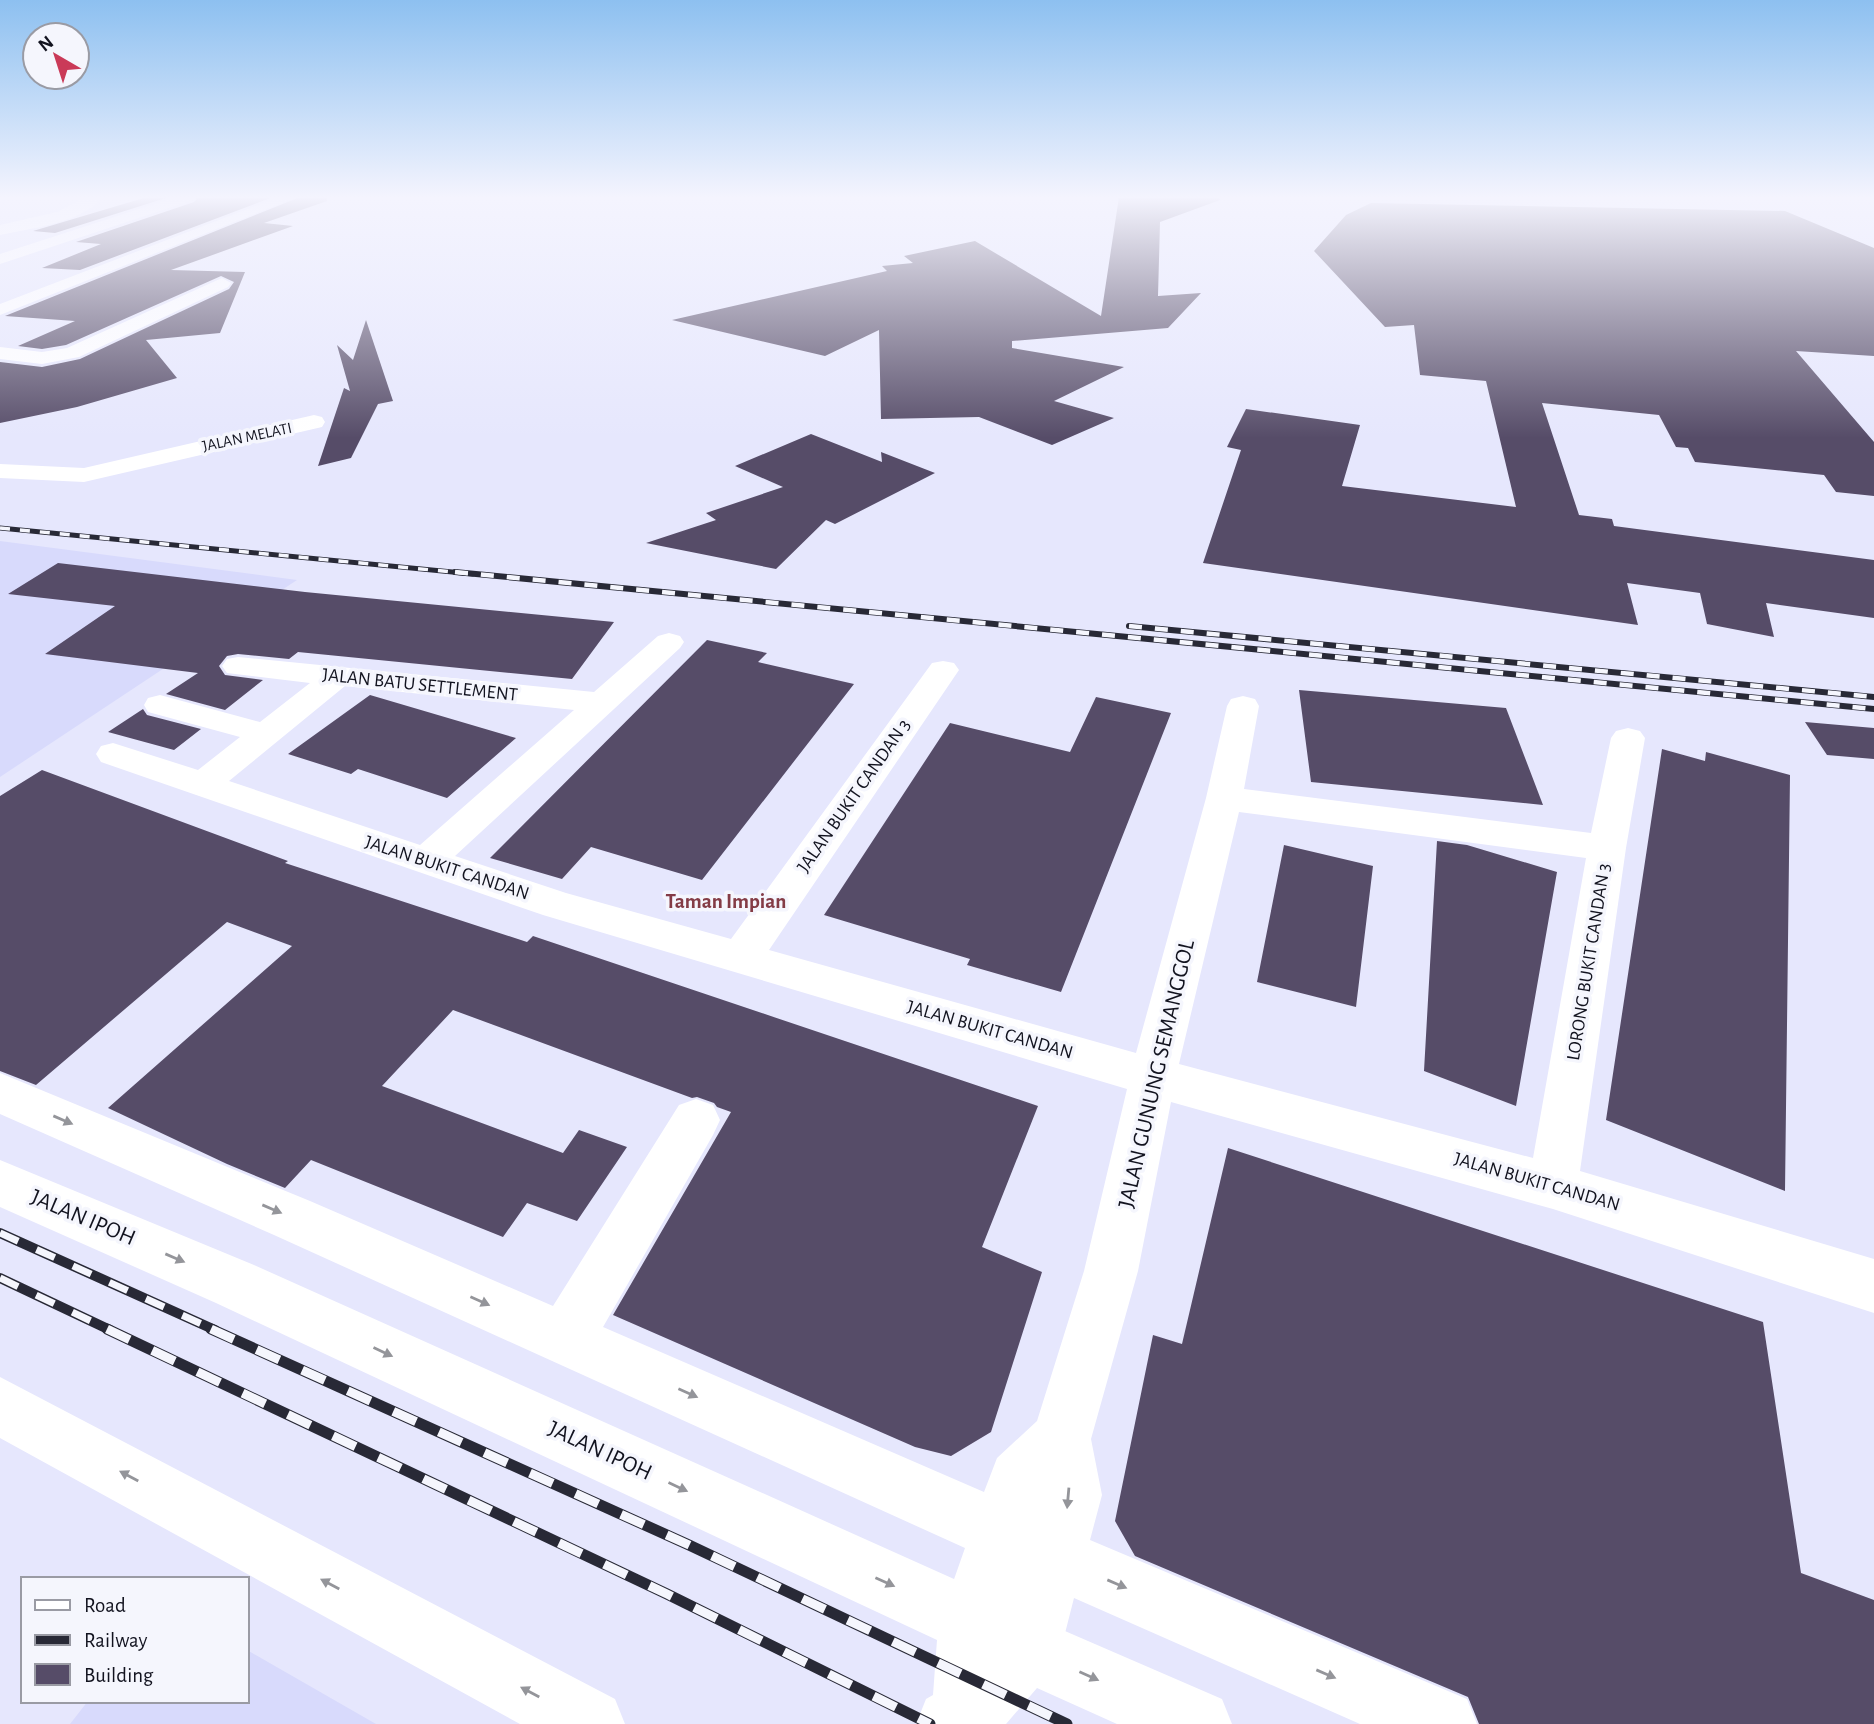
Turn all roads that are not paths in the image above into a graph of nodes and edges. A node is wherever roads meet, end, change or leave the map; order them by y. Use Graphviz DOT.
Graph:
graph roads {
  1 [pos="82,277"];
  2 [pos="222,284"];
  3 [pos="0,310"];
  4 [pos="0,354"];
  5 [pos="314,422"];
  6 [pos="0,471"];
  7 [pos="669,642"];
  8 [pos="238,666"];
  9 [pos="943,670"];
  10 [pos="338,677"];
  11 [pos="603,703"];
  12 [pos="160,705"];
  13 [pos="1243,706"];
  14 [pos="267,734"];
  15 [pos="1628,738"];
  16 [pos="113,754"];
  17 [pos="202,785"];
  18 [pos="1224,799"];
  19 [pos="1606,848"];
  20 [pos="426,861"];
  21 [pos="742,956"];
  22 [pos="1153,1077"];
  23 [pos="0,1093"];
  24 [pos="696,1120"];
  25 [pos="0,1183"];
  26 [pos="1553,1185"];
  27 [pos="1874,1286"];
  28 [pos="565,1339"];
  29 [pos="0,1406"];
  30 [pos="1028,1544"];
  31 [pos="1000,1635"];
  32 [pos="963,1721"];
  33 [pos="590,1724"];
  34 [pos="1197,1724"];
  35 [pos="1442,1724"];
  1 -- 3 [label="street"];
  2 -- 4 [label="street"];
  5 -- 6 [label="street, JALAN MELATI"];
  7 -- 11 [label="street"];
  8 -- 10 [label="street, JALAN BATU SETTLEMENT"];
  9 -- 21 [label="street, JALAN BUKIT CANDAN 3"];
  10 -- 11 [label="street, JALAN BATU SETTLEMENT"];
  10 -- 14 [label="street"];
  11 -- 20 [label="street"];
  12 -- 14 [label="street"];
  13 -- 18 [label="street, JALAN GUNUNG SEMANGGOL"];
  14 -- 17 [label="street"];
  15 -- 19 [label="street, LORONG BUKIT CANDAN 3"];
  16 -- 17 [label="street, JALAN BUKIT CANDAN"];
  17 -- 20 [label="street, JALAN BUKIT CANDAN"];
  18 -- 19 [label="street"];
  18 -- 22 [label="street, JALAN GUNUNG SEMANGGOL"];
  19 -- 26 [label="street, LORONG BUKIT CANDAN 3"];
  20 -- 21 [label="street, JALAN BUKIT CANDAN"];
  21 -- 22 [label="street, JALAN BUKIT CANDAN"];
  22 -- 26 [label="street, JALAN BUKIT CANDAN"];
  22 -- 30 [label="street, JALAN GUNUNG SEMANGGOL"];
  23 -- 28 [label="street, one-way"];
  24 -- 28 [label="street"];
  25 -- 31 [label="street, JALAN IPOH, one-way"];
  26 -- 27 [label="street, JALAN BUKIT CANDAN"];
  28 -- 30 [label="street, one-way"];
  33 -- 29 [label="street, one-way"];
  30 -- 31 [label="street, JALAN GUNUNG SEMANGGOL"];
  30 -- 35 [label="street, one-way"];
  31 -- 32 [label="street"];
  31 -- 34 [label="street, JALAN IPOH, one-way"];
}
